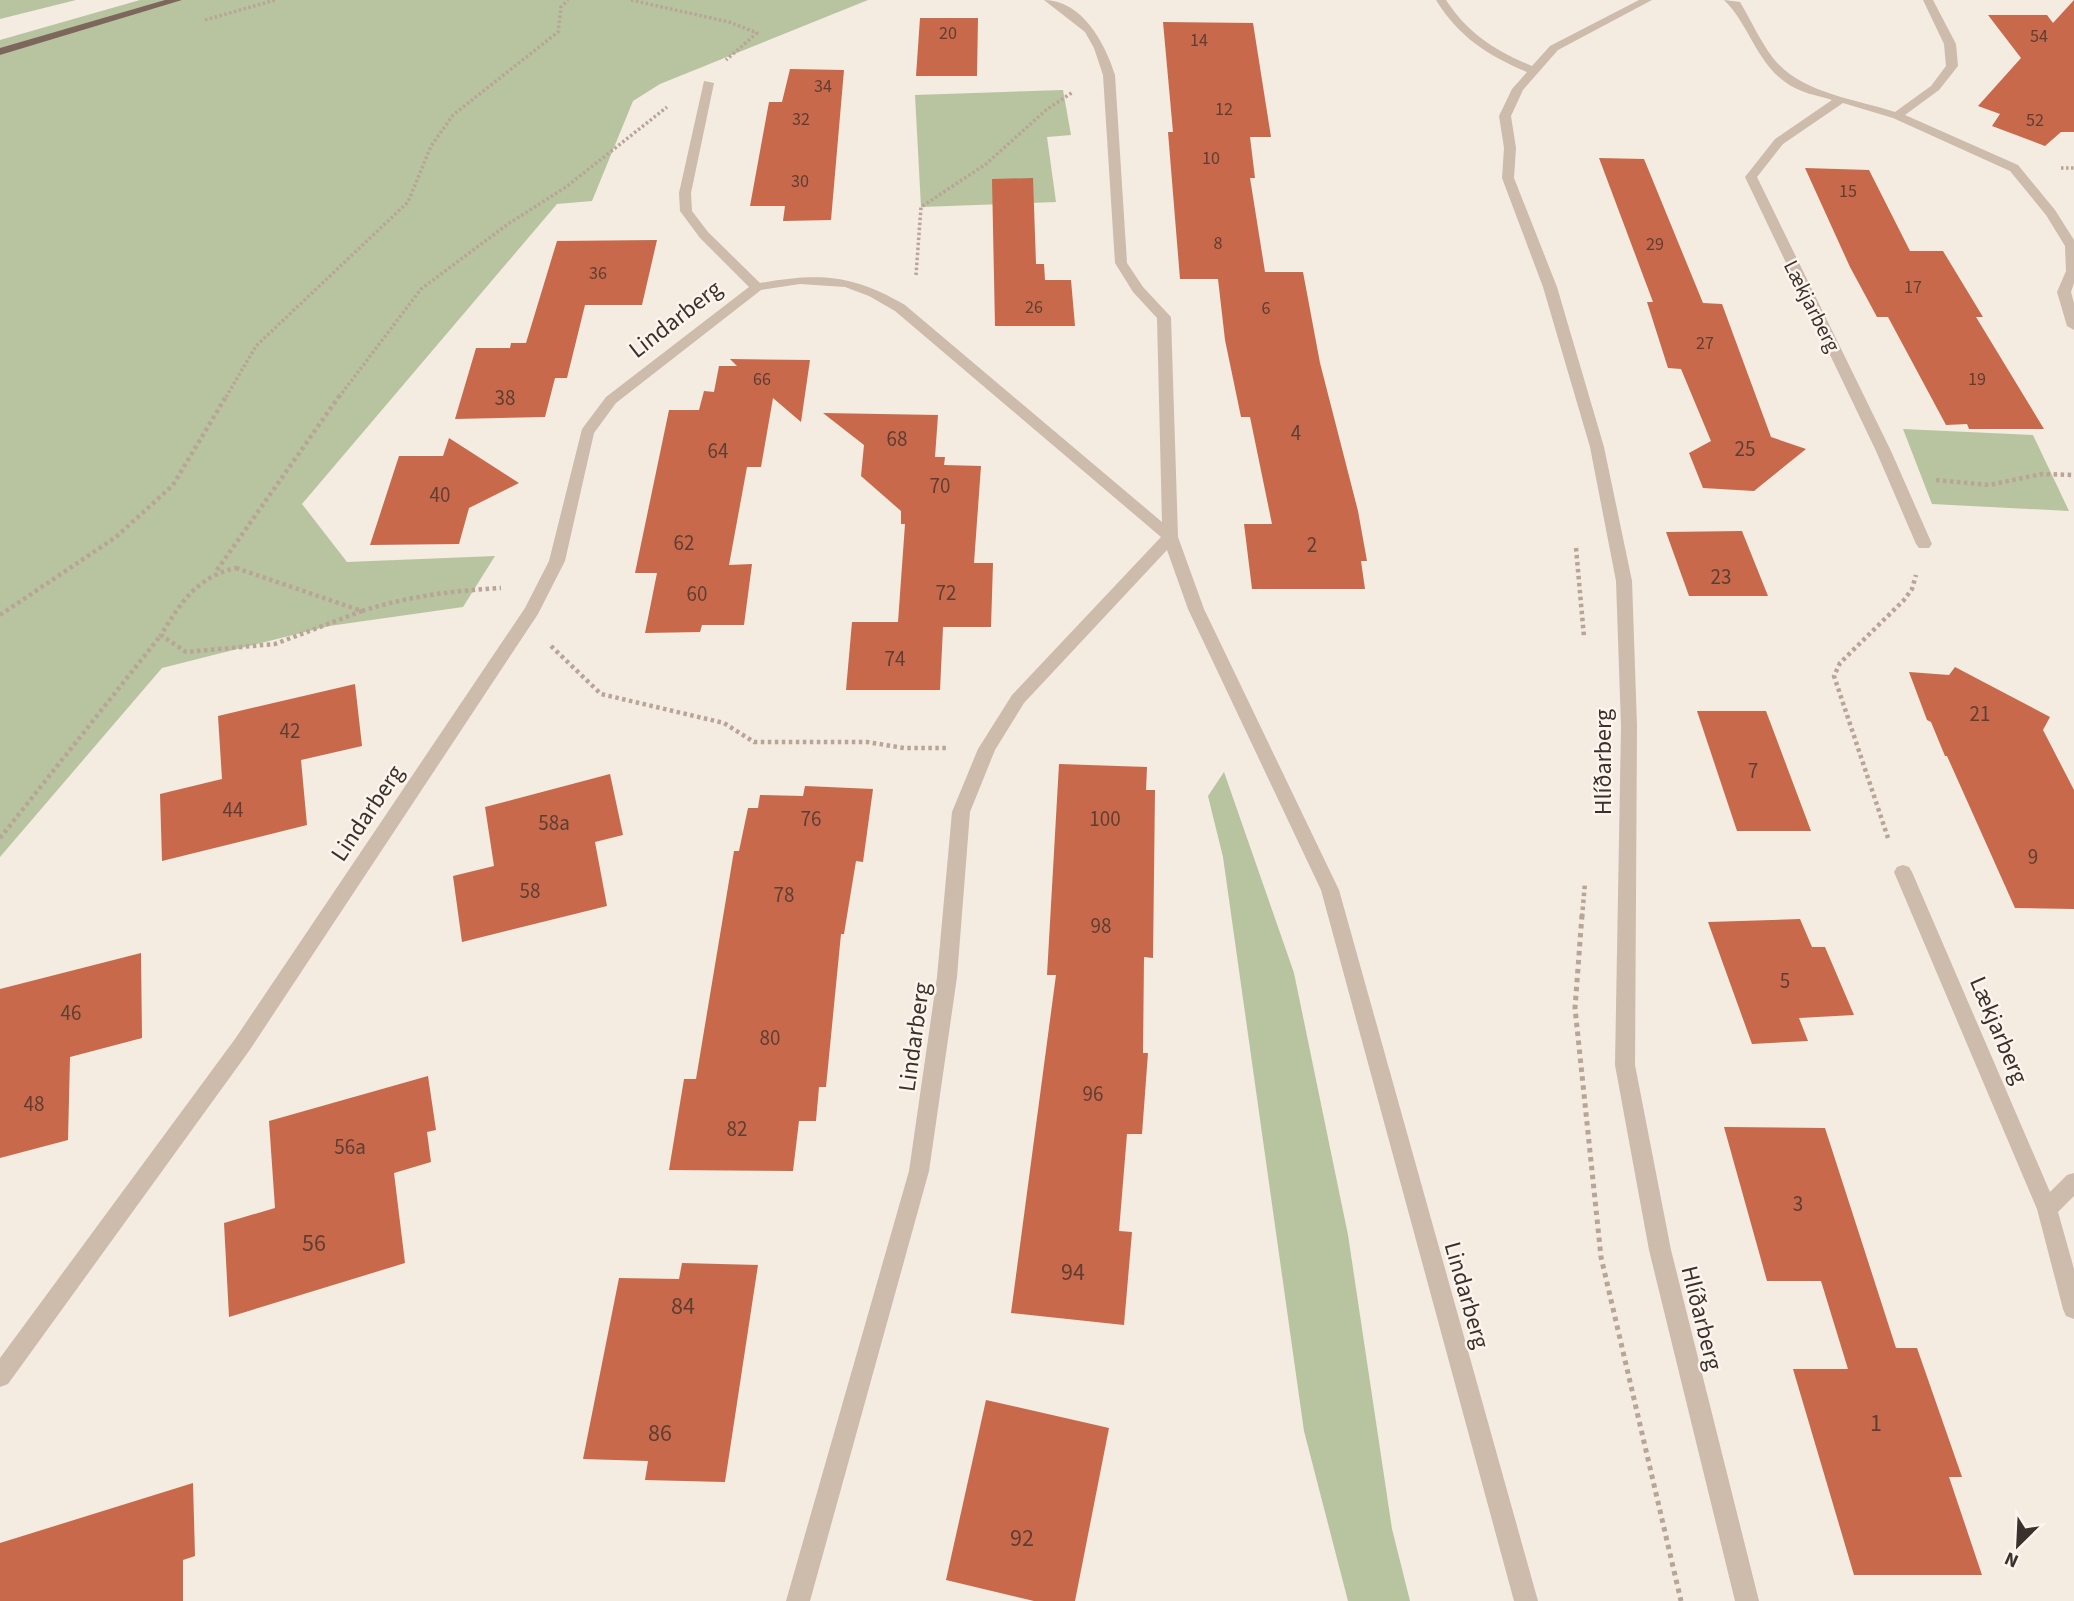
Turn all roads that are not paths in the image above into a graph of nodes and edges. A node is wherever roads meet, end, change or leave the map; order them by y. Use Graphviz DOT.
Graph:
graph roads {
  1 [pos="177,0"];
  2 [pos="1049,0"];
  3 [pos="1441,0"];
  4 [pos="1647,0"];
  5 [pos="1729,0"];
  6 [pos="1928,0"];
  7 [pos="0,52"];
  8 [pos="1533,70"];
  9 [pos="708,83"];
  10 [pos="1841,99"];
  11 [pos="1896,116"];
  12 [pos="757,287"];
  13 [pos="2074,327"];
  14 [pos="1170,537"];
  15 [pos="1924,544"];
  16 [pos="1903,872"];
  17 [pos="2074,1182"];
  18 [pos="2047,1209"];
  19 [pos="2074,1309"];
  20 [pos="0,1377"];
  21 [pos="798,1601"];
  22 [pos="1526,1601"];
  23 [pos="1747,1601"];
  1 -- 7 [label="main road"];
  2 -- 14 [label="street, Lindarberg"];
  3 -- 8 [label="street"];
  4 -- 8 [label="street, Hlíðarberg"];
  5 -- 10 [label="street"];
  6 -- 11 [label="street"];
  8 -- 23 [label="street, Hlíðarberg"];
  9 -- 12 [label="street, Lindarberg"];
  10 -- 11 [label="street"];
  10 -- 15 [label="street, Lækjarberg"];
  11 -- 13 [label="street"];
  12 -- 14 [label="street, Lindarberg"];
  12 -- 20 [label="street, Lindarberg"];
  14 -- 21 [label="street, Lindarberg"];
  14 -- 22 [label="street, Lindarberg"];
  16 -- 18 [label="street, Lækjarberg"];
  17 -- 18 [label="street"];
  18 -- 19 [label="street, Lækjarberg"];
}
